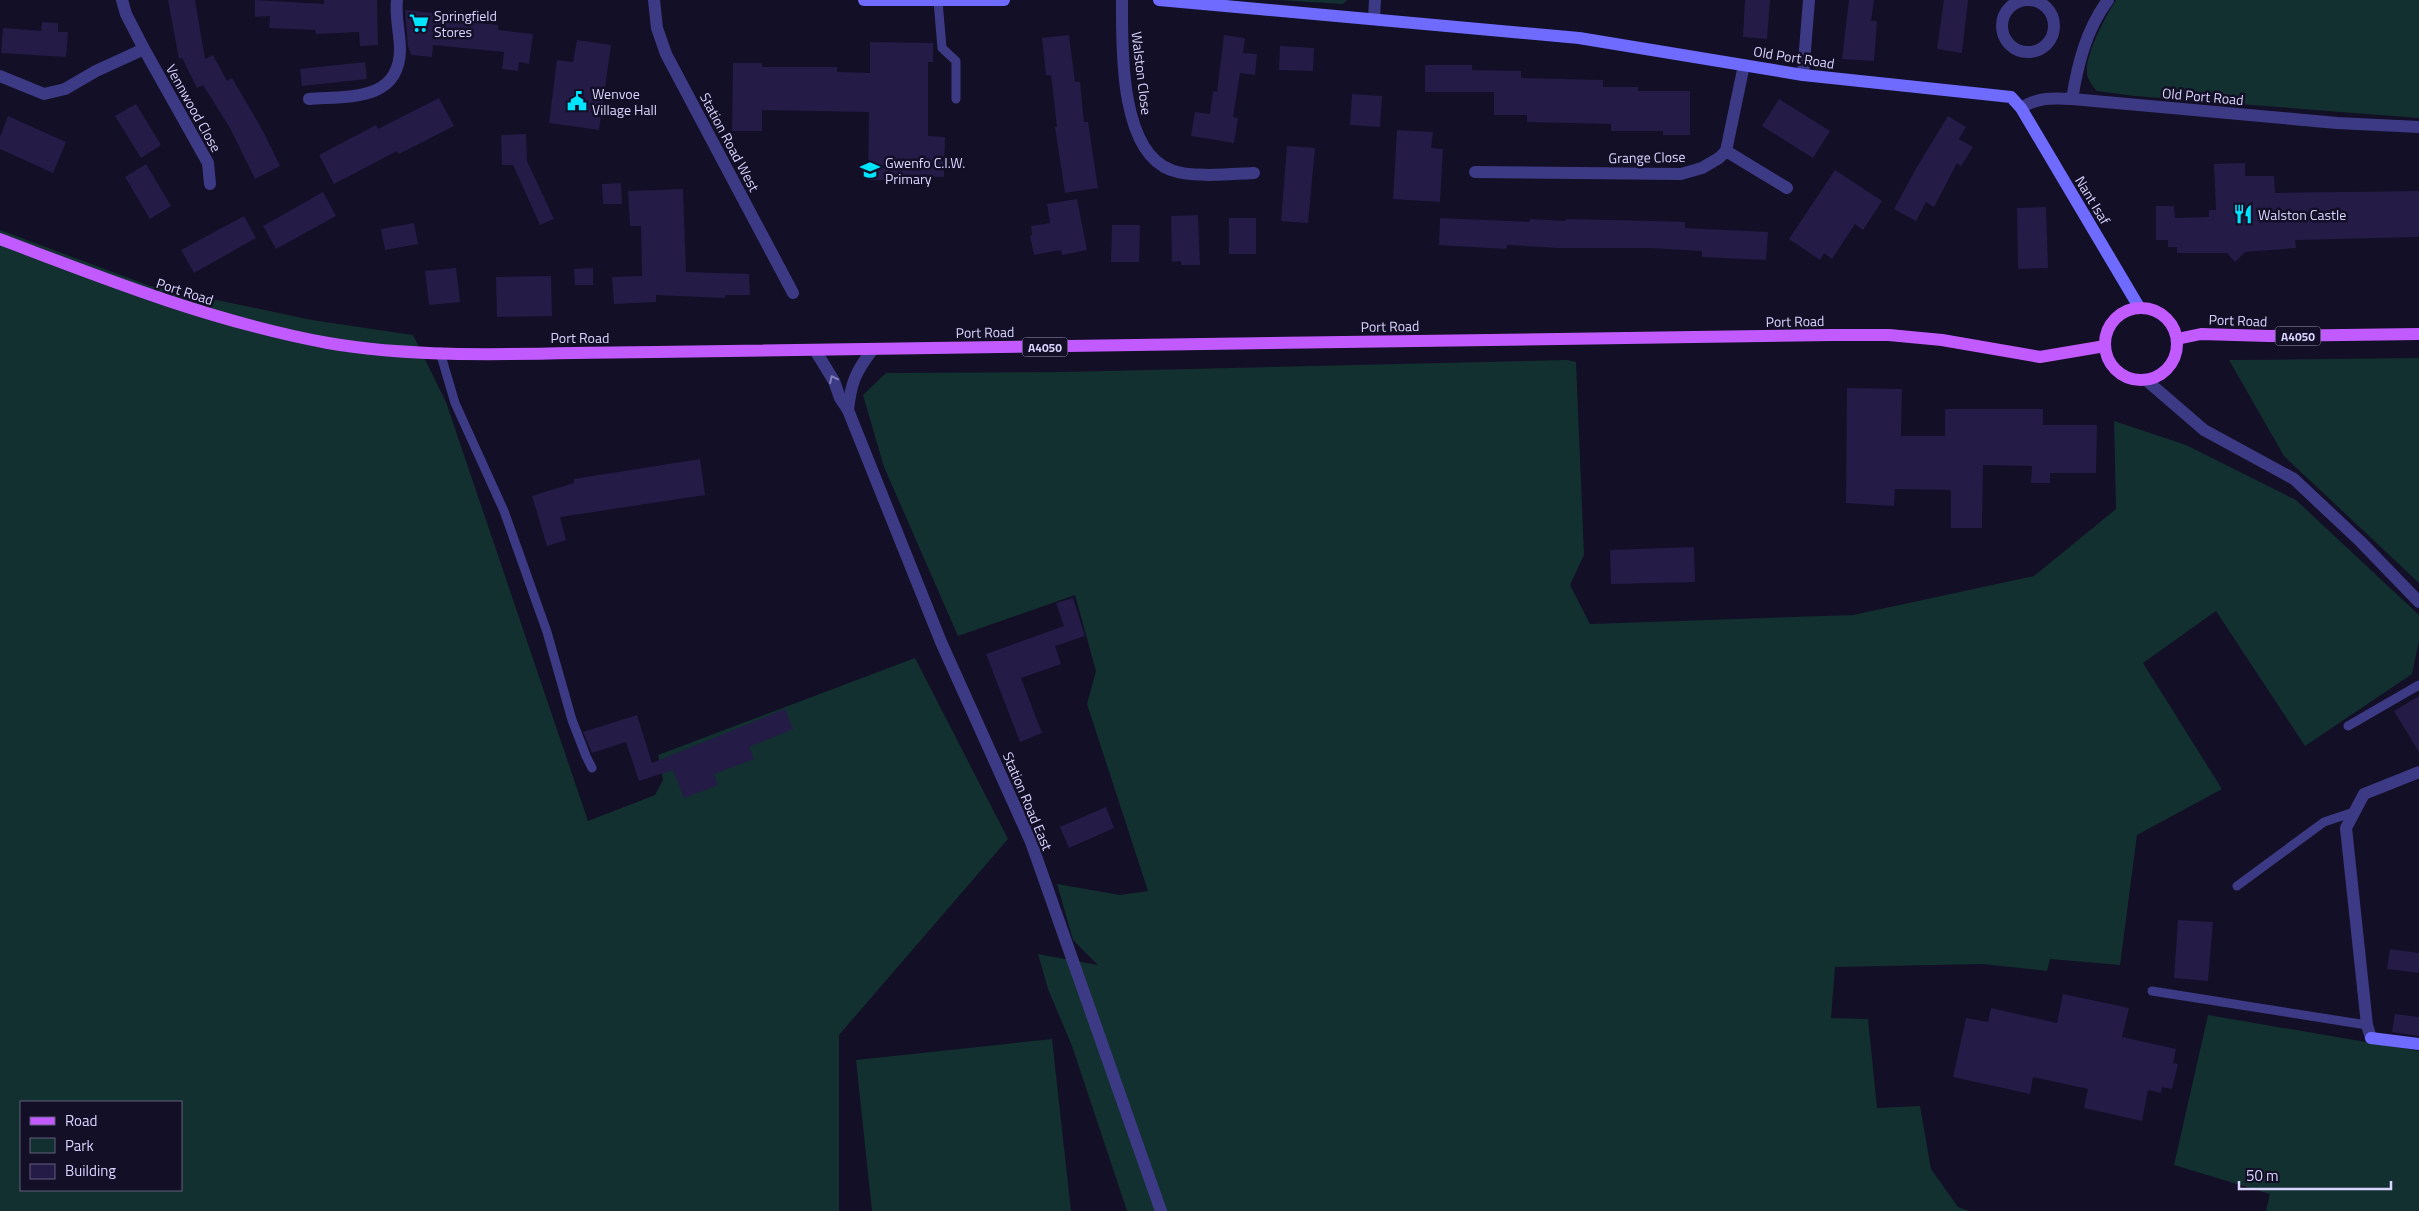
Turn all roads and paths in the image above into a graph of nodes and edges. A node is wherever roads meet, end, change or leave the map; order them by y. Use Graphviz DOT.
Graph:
graph roads {
  1 [pos="122,0"];
  2 [pos="397,0"];
  3 [pos="654,0"];
  4 [pos="864,0"];
  5 [pos="1004,0"];
  6 [pos="1122,0"];
  7 [pos="1159,0"];
  8 [pos="1375,0"];
  9 [pos="1809,0"];
  10 [pos="2108,0"];
  11 [pos="938,1"];
  12 [pos="2011,3"];
  13 [pos="1374,19"];
  14 [pos="144,49"];
  15 [pos="1744,65"];
  16 [pos="1803,75"];
  17 [pos="0,76"];
  18 [pos="309,98"];
  19 [pos="956,99"];
  20 [pos="2072,99"];
  21 [pos="2021,108"];
  22 [pos="2419,127"];
  23 [pos="1726,151"];
  24 [pos="1475,172"];
  25 [pos="1254,173"];
  26 [pos="210,184"];
  27 [pos="1787,188"];
  28 [pos="0,239"];
  29 [pos="793,293"];
  30 [pos="2139,308"];
  31 [pos="2419,334"];
  32 [pos="2177,338"];
  33 [pos="2105,346"];
  34 [pos="874,349"];
  35 [pos="815,350"];
  36 [pos="440,352"];
  37 [pos="2146,380"];
  38 [pos="848,410"];
  39 [pos="2419,602"];
  40 [pos="2419,685"];
  41 [pos="2348,726"];
  42 [pos="592,768"];
  43 [pos="2419,772"];
  44 [pos="2354,812"];
  45 [pos="2237,886"];
  46 [pos="2152,991"];
  47 [pos="2367,1025"];
  48 [pos="2419,1044"];
  49 [pos="1161,1211"];
  1 -- 14 [label="street, Vennwood Close"];
  2 -- 18 [label="street"];
  3 -- 29 [label="street, Station Road West"];
  4 -- 11 [label="street"];
  5 -- 11 [label="street"];
  6 -- 25 [label="street, Walston Close"];
  7 -- 13 [label="street, Old Port Road"];
  8 -- 13 [label="street"];
  9 -- 16 [label="street"];
  10 -- 20 [label="street"];
  11 -- 19 [label="lane"];
  12 -- 12 [label="street"];
  13 -- 15 [label="street, Old Port Road"];
  14 -- 17 [label="street"];
  14 -- 26 [label="street, Vennwood Close"];
  15 -- 16 [label="street, Old Port Road"];
  15 -- 23 [label="street"];
  16 -- 21 [label="street, Old Port Road"];
  20 -- 21 [label="street, Old Port Road"];
  20 -- 22 [label="street, Old Port Road"];
  21 -- 30 [label="street, Nant Isaf"];
  23 -- 24 [label="street, Grange Close"];
  23 -- 27 [label="street"];
  28 -- 36 [label="main road, Port Road / A4050"];
  30 -- 32 [label="main road"];
  30 -- 33 [label="main road"];
  31 -- 32 [label="main road, Port Road / A4050"];
  32 -- 37 [label="main road"];
  33 -- 34 [label="main road, Port Road / A4050"];
  33 -- 37 [label="main road"];
  34 -- 35 [label="main road, Port Road / A4050"];
  34 -- 38 [label="street"];
  35 -- 36 [label="main road, Port Road / A4050"];
  38 -- 35 [label="street, Station Road East, one-way"];
  36 -- 42 [label="lane"];
  37 -- 39 [label="street"];
  38 -- 49 [label="street, Station Road East"];
  40 -- 41 [label="lane"];
  43 -- 44 [label="street"];
  44 -- 45 [label="lane"];
  44 -- 47 [label="street"];
  46 -- 47 [label="lane"];
  47 -- 48 [label="street"];
}
